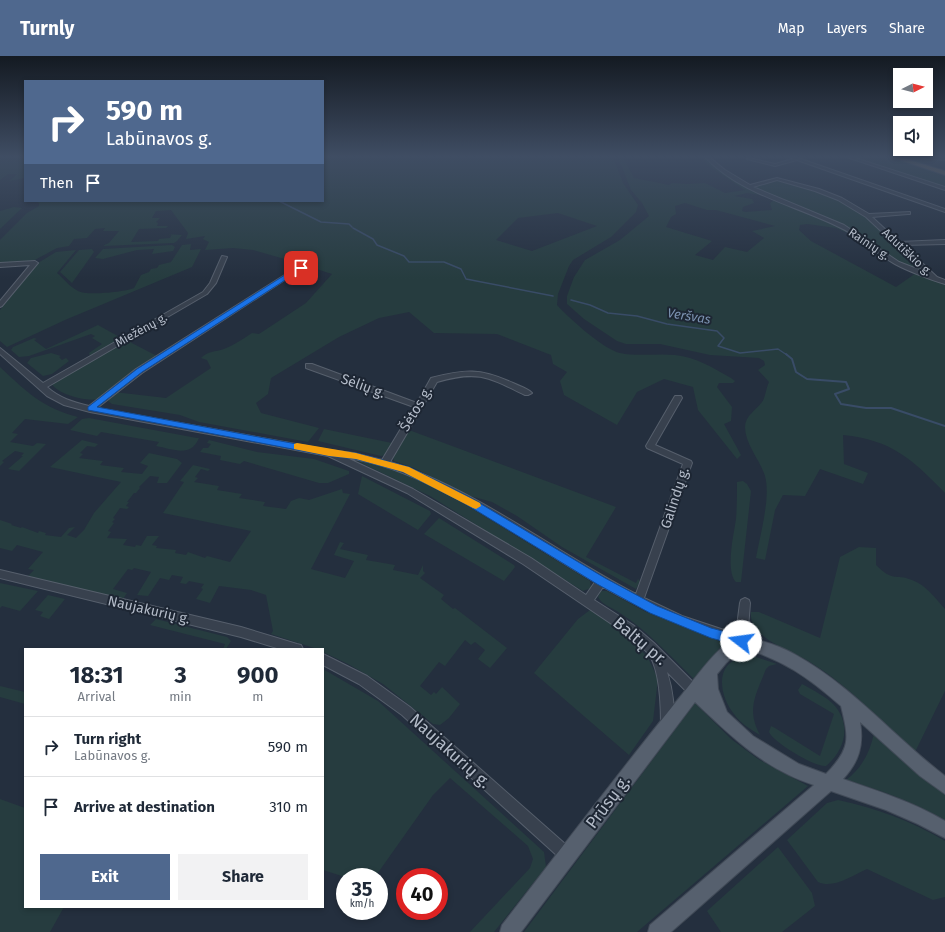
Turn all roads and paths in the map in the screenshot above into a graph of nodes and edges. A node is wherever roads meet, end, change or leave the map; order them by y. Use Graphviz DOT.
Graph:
graph roads {
  1 [pos="775,198"];
  2 [pos="837,198"];
  3 [pos="908,198"];
  4 [pos="945,211"];
  5 [pos="908,213"];
  6 [pos="868,216"];
  7 [pos="945,242"];
  8 [pos="897,244"];
  9 [pos="224,257"];
  10 [pos="0,265"];
  11 [pos="301,268"];
  12 [pos="937,280"];
  13 [pos="945,282"];
  14 [pos="10,293"];
  15 [pos="0,298"];
  16 [pos="0,305"];
  17 [pos="0,350"];
  18 [pos="309,366"];
  19 [pos="42,387"];
  20 [pos="528,393"];
  21 [pos="678,398"];
  22 [pos="418,406"];
  23 [pos="90,409"];
  24 [pos="329,453"];
  25 [pos="385,463"];
  26 [pos="0,574"];
  27 [pos="601,581"];
  28 [pos="588,601"];
  29 [pos="638,601"];
  30 [pos="745,603"];
  31 [pos="741,641"];
  32 [pos="650,647"];
  33 [pos="294,648"];
  34 [pos="324,660"];
  35 [pos="710,673"];
  36 [pos="695,692"];
  37 [pos="848,702"];
  38 [pos="723,718"];
  39 [pos="667,725"];
  40 [pos="826,783"];
  41 [pos="945,786"];
  42 [pos="945,830"];
  43 [pos="567,855"];
  44 [pos="509,932"];
  45 [pos="657,932"];
  1 -- 12 [label="street, Rainių g."];
  2 -- 6 [label="street, Adutiškio g."];
  3 -- 4 [label="street"];
  5 -- 6 [label="street"];
  6 -- 8 [label="street, Adutiškio g."];
  7 -- 8 [label="street"];
  8 -- 12 [label="street, Adutiškio g."];
  9 -- 19 [label="street, Miežėnų g."];
  10 -- 14 [label="street"];
  11 -- 23 [label="street"];
  12 -- 13 [label="street, Rainių g."];
  14 -- 15 [label="street"];
  14 -- 16 [label="street"];
  17 -- 19 [label="street, Baltų pr."];
  18 -- 22 [label="street, Sėlių g."];
  19 -- 23 [label="street, Baltų pr."];
  20 -- 22 [label="street, Šėtos g."];
  21 -- 29 [label="street, Galindų g."];
  22 -- 25 [label="street, Šėtos g."];
  23 -- 24 [label="street, Baltų pr."];
  24 -- 25 [label="street, Baltų pr."];
  24 -- 28 [label="street, Baltų pr."];
  25 -- 27 [label="street, Baltų pr."];
  26 -- 33 [label="street, Naujakurių g."];
  27 -- 28 [label="street"];
  27 -- 29 [label="street, Baltų pr."];
  28 -- 32 [label="street, Baltų pr."];
  29 -- 31 [label="street, Baltų pr."];
  30 -- 31 [label="street"];
  31 -- 35 [label="main road, Prūsų g."];
  31 -- 37 [label="main road, Baltų pr."];
  32 -- 36 [label="street, Baltų pr."];
  32 -- 39 [label="street"];
  34 -- 43 [label="street, Naujakurių g."];
  35 -- 36 [label="main road, Prūsų g."];
  35 -- 38 [label="main road"];
  36 -- 38 [label="main road, Baltų pr."];
  36 -- 39 [label="main road, Prūsų g."];
  37 -- 40 [label="main road"];
  37 -- 41 [label="main road, Baltų pr."];
  38 -- 40 [label="main road, Baltų pr."];
  39 -- 43 [label="main road, Prūsų g."];
  40 -- 42 [label="main road, Baltų pr."];
  40 -- 45 [label="main road"];
  43 -- 44 [label="main road, Prūsų g."];
}
